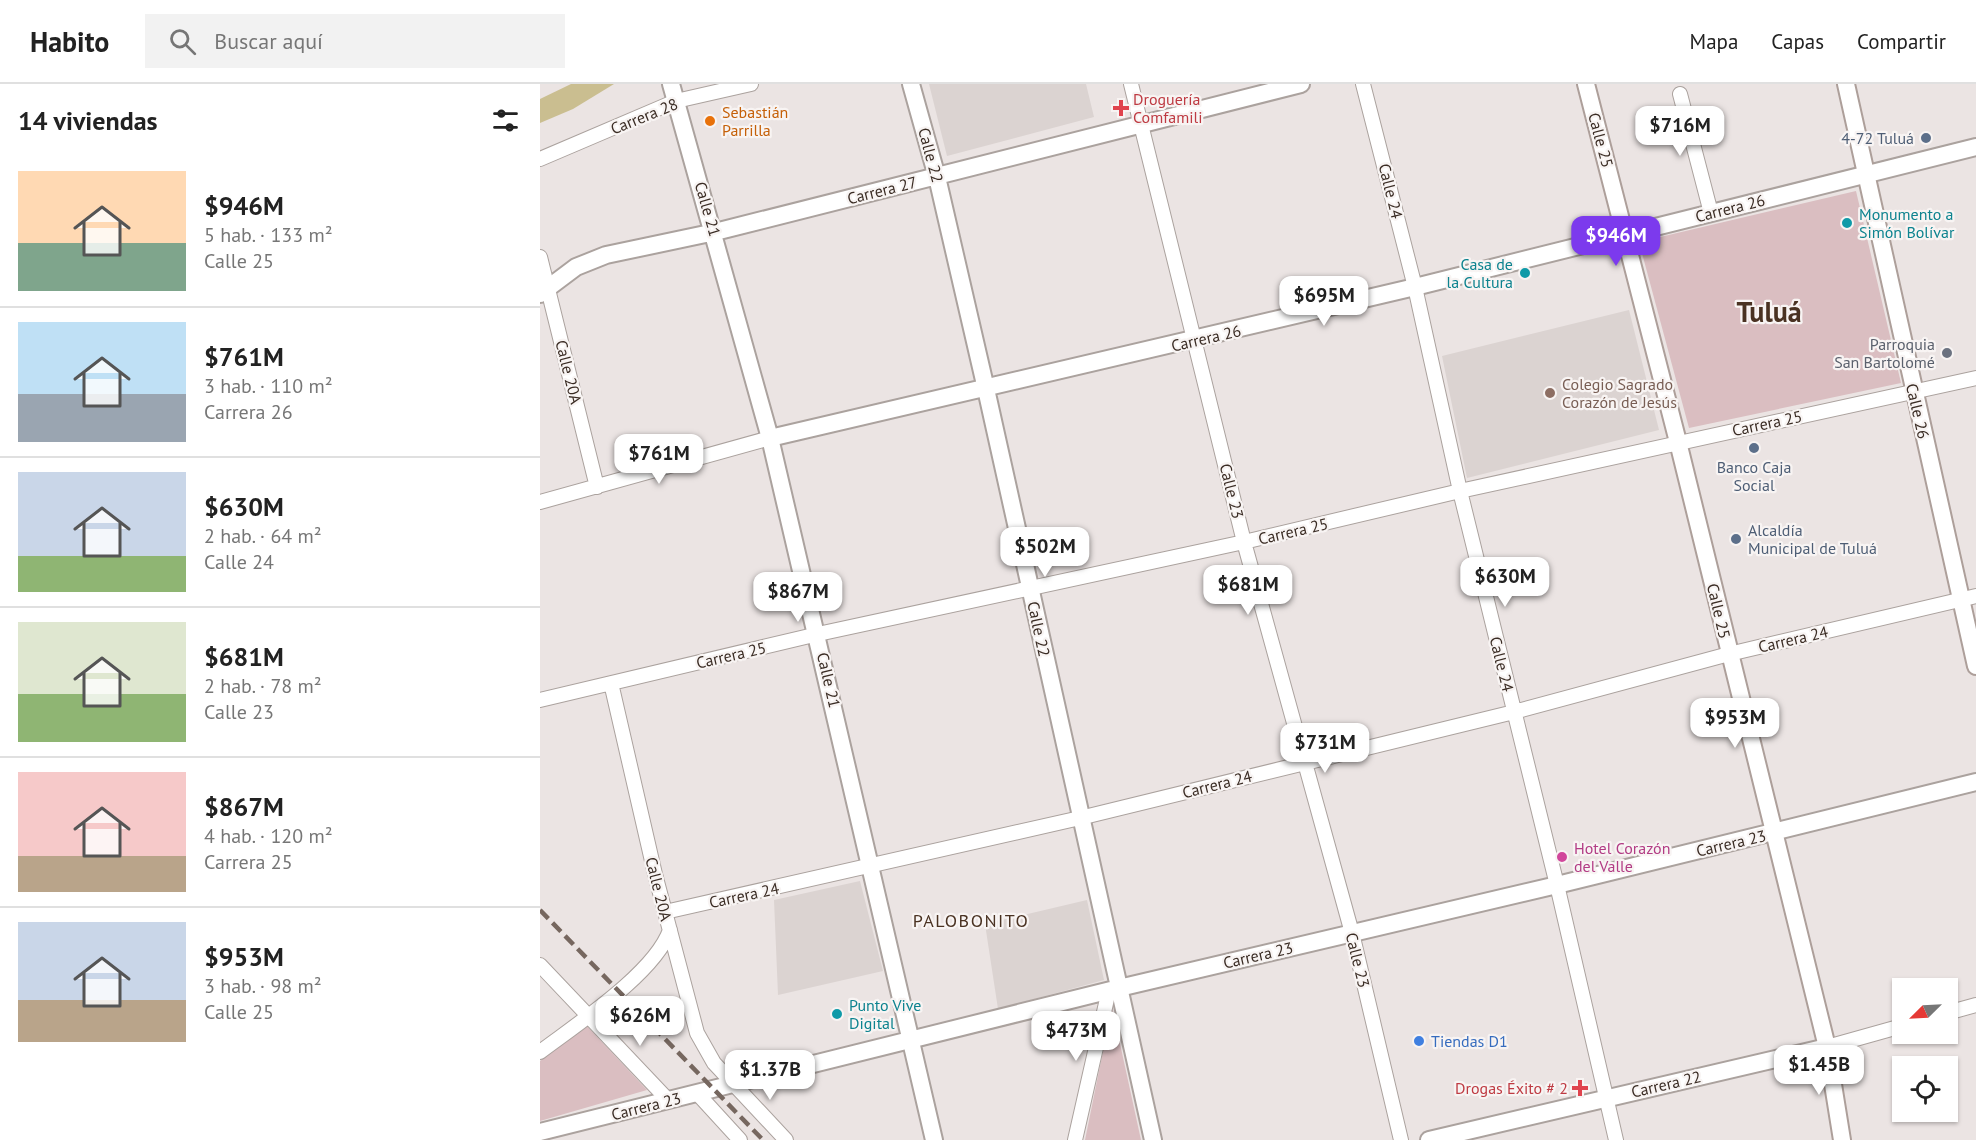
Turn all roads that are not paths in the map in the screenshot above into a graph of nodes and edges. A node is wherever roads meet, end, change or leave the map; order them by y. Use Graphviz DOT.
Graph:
graph roads {
  1 [pos="671,84"];
  2 [pos="751,84"];
  3 [pos="911,84"];
  4 [pos="1131,84"];
  5 [pos="1301,84"];
  6 [pos="1363,84"];
  7 [pos="1586,84"];
  8 [pos="1846,84"];
  9 [pos="1680,94"];
  10 [pos="676,101"];
  11 [pos="1141,123"];
  12 [pos="1976,147"];
  13 [pos="540,159"];
  14 [pos="1867,175"];
  15 [pos="937,177"];
  16 [pos="1711,213"];
  17 [pos="715,232"];
  18 [pos="1625,233"];
  19 [pos="540,257"];
  20 [pos="1415,287"];
  21 [pos="544,291"];
  22 [pos="1195,340"];
  23 [pos="1976,378"];
  24 [pos="986,389"];
  25 [pos="1913,392"];
  26 [pos="770,438"];
  27 [pos="1678,442"];
  28 [pos="597,487"];
  29 [pos="1460,491"];
  30 [pos="540,502"];
  31 [pos="1244,543"];
  32 [pos="1030,588"];
  33 [pos="1968,598"];
  34 [pos="818,634"];
  35 [pos="1729,654"];
  36 [pos="1976,666"];
  37 [pos="611,683"];
  38 [pos="540,700"];
  39 [pos="1514,712"];
  40 [pos="1305,763"];
  41 [pos="1976,782"];
  42 [pos="1080,818"];
  43 [pos="1775,833"];
  44 [pos="872,867"];
  45 [pos="1557,885"];
  46 [pos="665,912"];
  47 [pos="670,930"];
  48 [pos="1352,933"];
  49 [pos="540,965"];
  50 [pos="1114,989"];
  51 [pos="1976,1005"];
  52 [pos="1958,1010"];
  53 [pos="588,1016"];
  54 [pos="1892,1029"];
  55 [pos="913,1040"];
  56 [pos="1827,1047"];
  57 [pos="540,1052"];
  58 [pos="732,1085"];
  59 [pos="697,1093"];
  60 [pos="1607,1098"];
  61 [pos="669,1101"];
  62 [pos="540,1132"];
  63 [pos="740,1140"];
  64 [pos="786,1140"];
  65 [pos="934,1140"];
  66 [pos="1075,1140"];
  67 [pos="1153,1140"];
  68 [pos="1401,1140"];
  69 [pos="1429,1140"];
  70 [pos="1616,1140"];
  71 [pos="1842,1140"];
  1 -- 10 [label="street, Calle 21"];
  2 -- 10 [label="street, Carrera 28"];
  3 -- 15 [label="street, Calle 22"];
  4 -- 11 [label="street, Calle 23"];
  5 -- 11 [label="street, Carrera 27"];
  6 -- 20 [label="street, Calle 24"];
  7 -- 18 [label="street, Calle 25"];
  8 -- 14 [label="street, Calle 26"];
  9 -- 16 [label="street"];
  10 -- 13 [label="street, Carrera 28"];
  10 -- 17 [label="street, Calle 21"];
  11 -- 15 [label="street, Carrera 27"];
  11 -- 22 [label="street, Calle 23"];
  12 -- 14 [label="street, Carrera 26"];
  14 -- 16 [label="street, Carrera 26"];
  14 -- 25 [label="street, Calle 26"];
  15 -- 17 [label="street, Carrera 27"];
  15 -- 24 [label="street, Calle 22"];
  16 -- 18 [label="street, Carrera 26"];
  17 -- 21 [label="street, Carrera 27"];
  17 -- 26 [label="street, Calle 21"];
  18 -- 20 [label="street, Carrera 26"];
  18 -- 27 [label="street, Calle 25"];
  19 -- 21 [label="street, Calle 20A"];
  20 -- 22 [label="street, Carrera 26"];
  20 -- 29 [label="street, Calle 24"];
  21 -- 28 [label="street, Calle 20A"];
  22 -- 24 [label="street, Carrera 26"];
  22 -- 31 [label="street, Calle 23"];
  23 -- 25 [label="street, Carrera 25"];
  24 -- 26 [label="street, Carrera 26"];
  24 -- 32 [label="street, Calle 22"];
  25 -- 27 [label="street, Carrera 25"];
  25 -- 33 [label="street, Calle 26"];
  26 -- 28 [label="street, Carrera 26"];
  26 -- 34 [label="street, Calle 21"];
  27 -- 29 [label="street, Carrera 25"];
  27 -- 35 [label="street, Calle 25"];
  28 -- 30 [label="street, Carrera 26"];
  29 -- 31 [label="street, Carrera 25"];
  29 -- 39 [label="street, Calle 24"];
  31 -- 32 [label="street, Carrera 25"];
  31 -- 40 [label="street, Calle 23"];
  32 -- 34 [label="street, Carrera 25"];
  32 -- 42 [label="street, Calle 22"];
  33 -- 35 [label="street, Carrera 24"];
  33 -- 36 [label="street, Calle 26"];
  34 -- 37 [label="street, Carrera 25"];
  34 -- 44 [label="street, Calle 21"];
  35 -- 39 [label="street, Carrera 24"];
  35 -- 43 [label="street, Calle 25"];
  37 -- 38 [label="street, Carrera 25"];
  37 -- 46 [label="street, Calle 20A"];
  39 -- 40 [label="street, Carrera 24"];
  39 -- 45 [label="street, Calle 24"];
  40 -- 42 [label="street, Carrera 24"];
  40 -- 48 [label="street, Calle 23"];
  41 -- 43 [label="street, Carrera 23"];
  42 -- 44 [label="street, Carrera 24"];
  42 -- 50 [label="street, Calle 22"];
  43 -- 45 [label="street, Carrera 23"];
  43 -- 56 [label="street, Calle 25"];
  44 -- 46 [label="street, Carrera 24"];
  44 -- 55 [label="street, Calle 21"];
  45 -- 48 [label="street, Carrera 23"];
  45 -- 60 [label="street, Calle 24"];
  46 -- 47 [label="street, Calle 20A"];
  47 -- 53 [label="street"];
  47 -- 58 [label="street, Calle 20A"];
  48 -- 50 [label="street, Carrera 23"];
  48 -- 68 [label="street, Calle 23"];
  49 -- 53 [label="street"];
  50 -- 55 [label="street, Carrera 23"];
  50 -- 66 [label="street"];
  50 -- 67 [label="street, Calle 22"];
  51 -- 52 [label="street"];
  53 -- 57 [label="street"];
  53 -- 61 [label="street"];
  54 -- 56 [label="street, Carrera 22"];
  55 -- 58 [label="street, Carrera 23"];
  55 -- 65 [label="street, Calle 21"];
  56 -- 60 [label="street, Carrera 22"];
  56 -- 71 [label="street, Calle 25"];
  58 -- 59 [label="street, Carrera 23"];
  58 -- 64 [label="street, Calle 20A"];
  59 -- 61 [label="street, Carrera 23"];
  59 -- 63 [label="street"];
  60 -- 69 [label="street, Carrera 22"];
  60 -- 70 [label="street, Calle 24"];
  61 -- 62 [label="street, Carrera 23"];
}
